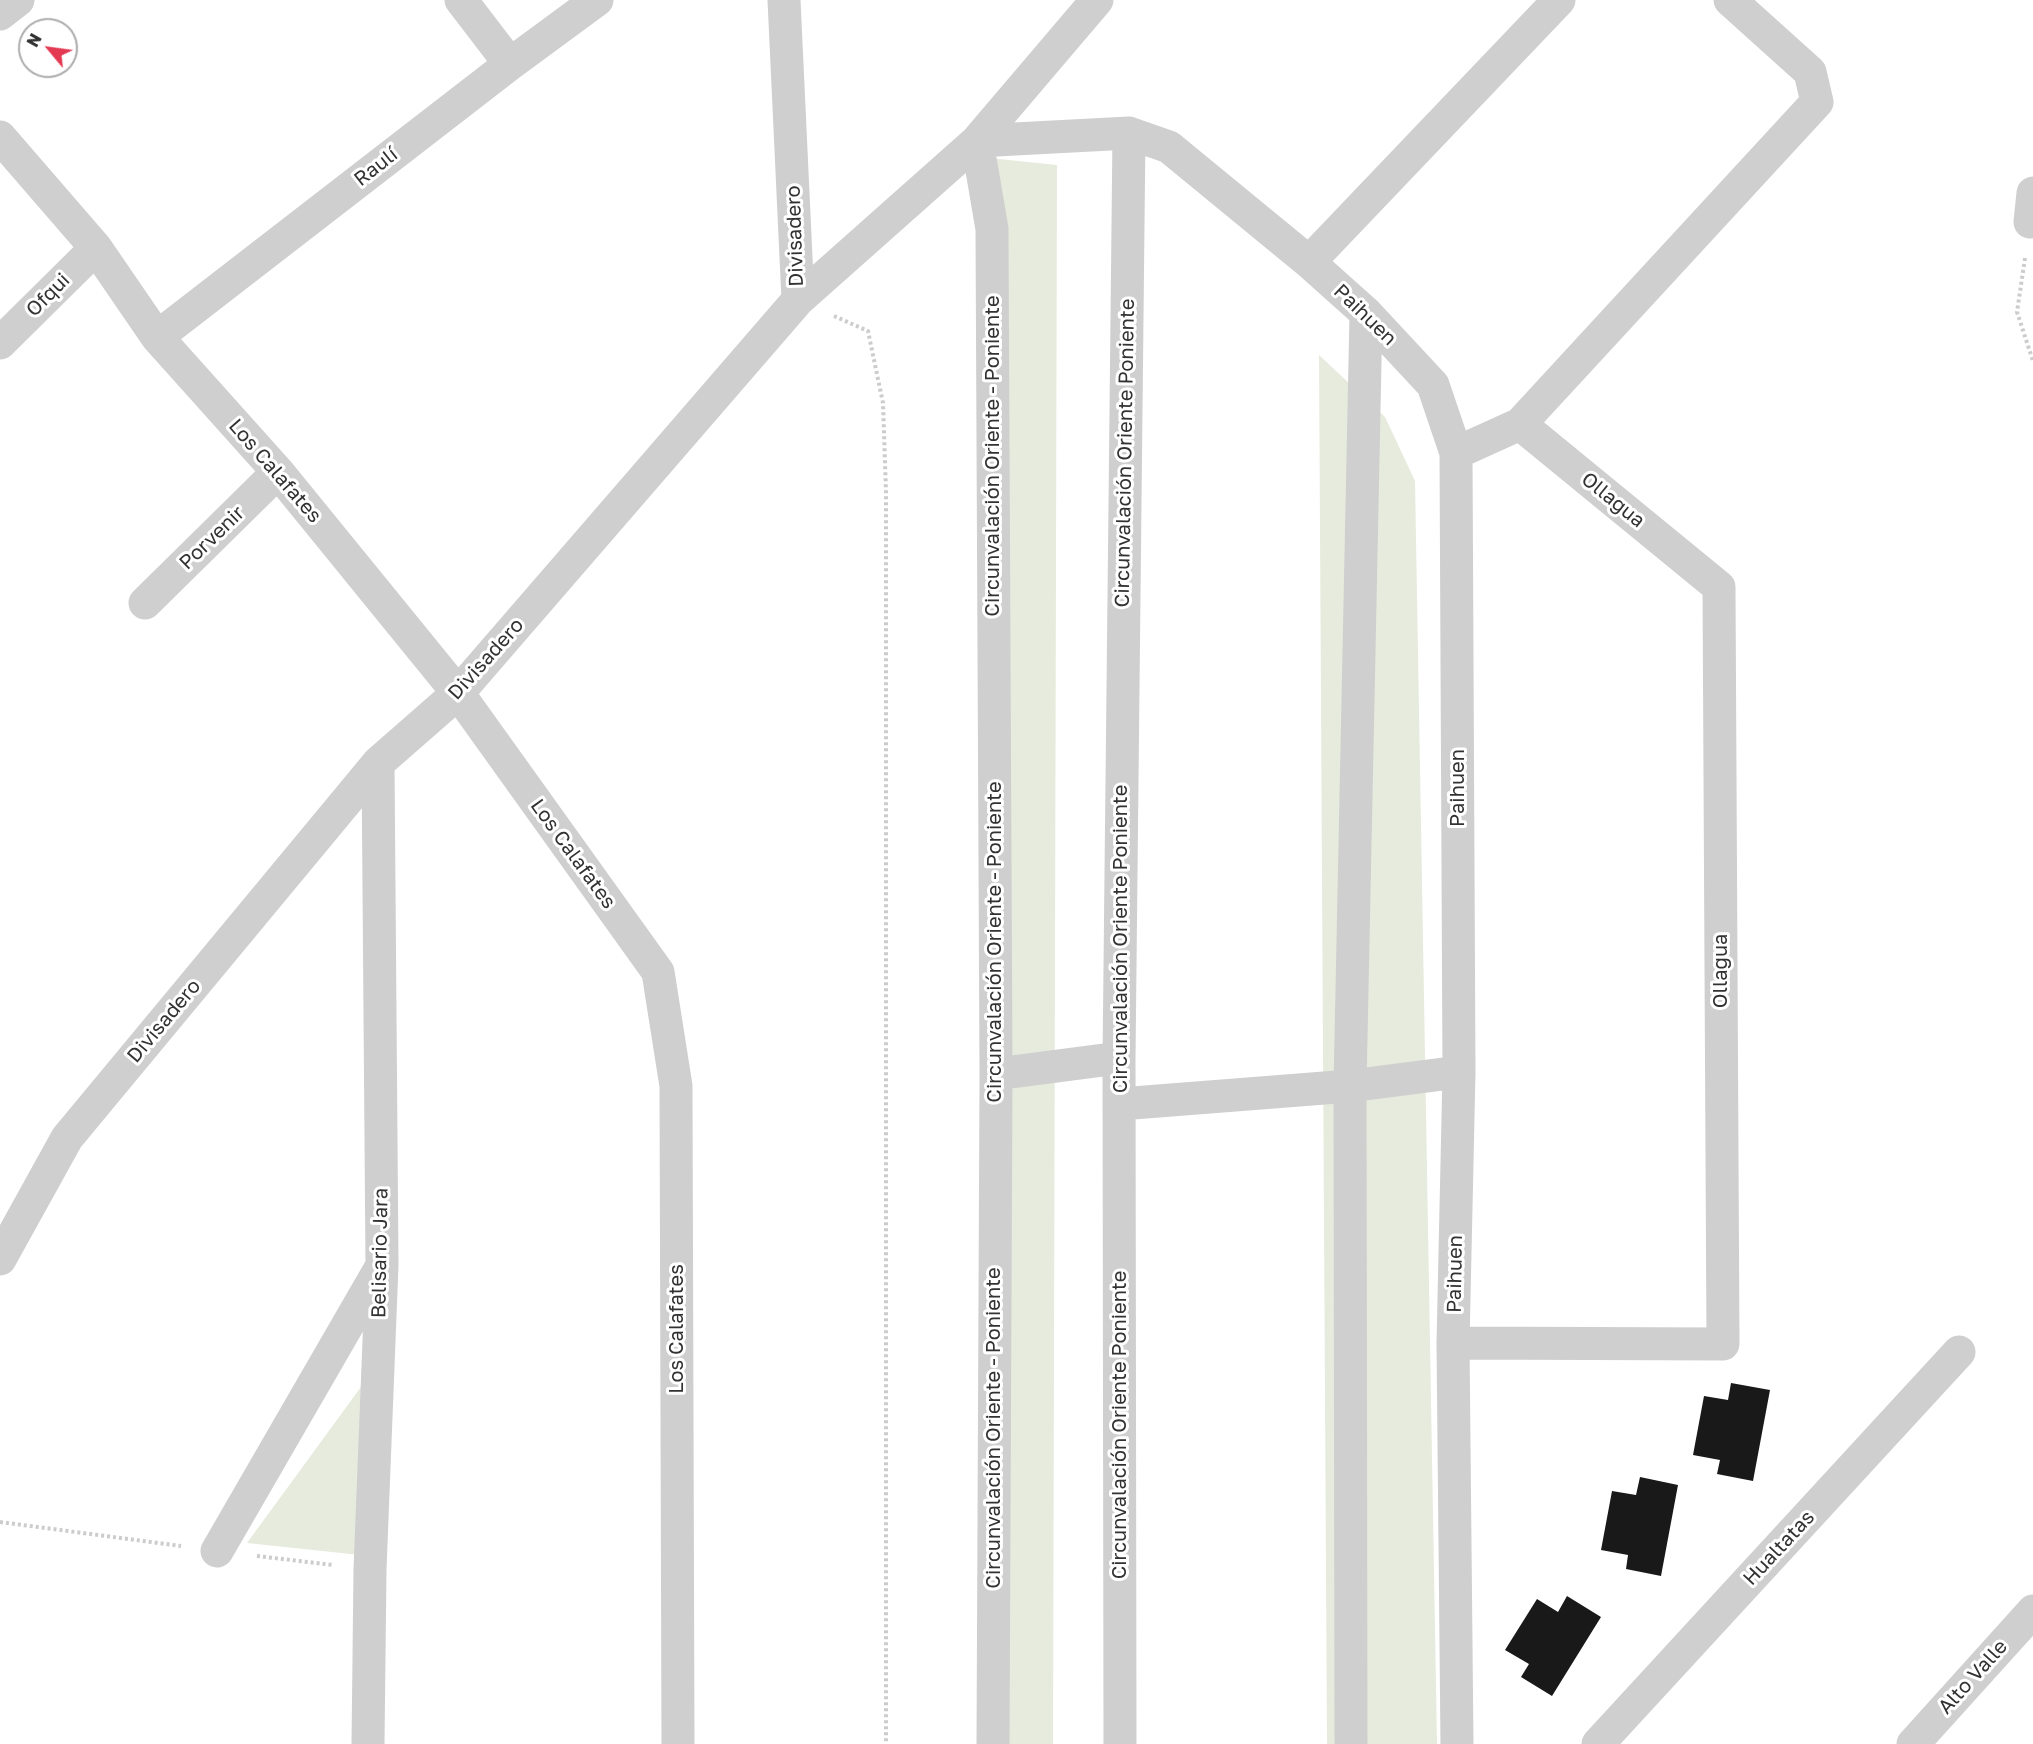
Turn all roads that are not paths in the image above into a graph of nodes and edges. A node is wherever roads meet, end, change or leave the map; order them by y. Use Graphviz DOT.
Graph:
graph roads {
  1 [pos="18,0"];
  2 [pos="461,0"];
  3 [pos="597,0"];
  4 [pos="784,0"];
  5 [pos="1097,0"];
  6 [pos="1559,0"];
  7 [pos="1730,0"];
  8 [pos="0,14"];
  9 [pos="510,64"];
  10 [pos="1128,134"];
  11 [pos="0,137"];
  12 [pos="978,141"];
  13 [pos="96,248"];
  14 [pos="1309,262"];
  15 [pos="798,300"];
  16 [pos="1366,313"];
  17 [pos="157,337"];
  18 [pos="0,343"];
  19 [pos="1520,424"];
  20 [pos="1456,453"];
  21 [pos="278,472"];
  22 [pos="145,603"];
  23 [pos="458,693"];
  24 [pos="378,763"];
  25 [pos="1119,1058"];
  26 [pos="1459,1072"];
  27 [pos="996,1074"];
  28 [pos="1350,1086"];
  29 [pos="1120,1104"];
  30 [pos="0,1259"];
  31 [pos="382,1265"];
  32 [pos="1453,1343"];
  33 [pos="1959,1352"];
  34 [pos="216,1551"];
  35 [pos="2033,1611"];
  36 [pos="368,1744"];
  37 [pos="678,1744"];
  38 [pos="993,1744"];
  39 [pos="1120,1744"];
  40 [pos="1351,1744"];
  41 [pos="1457,1744"];
  42 [pos="1598,1744"];
  43 [pos="1913,1744"];
  1 -- 8 [label="street"];
  2 -- 9 [label="street"];
  3 -- 9 [label="street, Raulí"];
  4 -- 15 [label="street, Divisadero"];
  5 -- 12 [label="street"];
  6 -- 14 [label="street"];
  7 -- 19 [label="street"];
  9 -- 17 [label="street, Raulí"];
  10 -- 12 [label="street, Paihuen"];
  10 -- 14 [label="street, Paihuen"];
  10 -- 25 [label="street, Circunvalación Oriente Poniente"];
  11 -- 13 [label="street, Los Calafates"];
  12 -- 15 [label="street"];
  12 -- 27 [label="street, Circunvalación Oriente - Poniente"];
  13 -- 17 [label="street, Los Calafates"];
  13 -- 18 [label="street, Ofqui"];
  14 -- 16 [label="street, Paihuen"];
  15 -- 23 [label="street, Divisadero"];
  16 -- 20 [label="street, Paihuen"];
  16 -- 28 [label="street"];
  17 -- 21 [label="street, Los Calafates"];
  19 -- 20 [label="street"];
  19 -- 32 [label="street, Ollagua"];
  20 -- 26 [label="street, Paihuen"];
  21 -- 22 [label="street, Porvenir"];
  21 -- 23 [label="street, Los Calafates"];
  23 -- 24 [label="street, Divisadero"];
  23 -- 37 [label="street, Los Calafates"];
  24 -- 30 [label="street, Divisadero"];
  24 -- 31 [label="street, Belisario Jara"];
  25 -- 27 [label="street"];
  25 -- 29 [label="street, Circunvalación Oriente Poniente"];
  26 -- 28 [label="street"];
  26 -- 32 [label="street, Paihuen"];
  27 -- 38 [label="street, Circunvalación Oriente - Poniente"];
  28 -- 29 [label="street"];
  28 -- 40 [label="street"];
  29 -- 39 [label="street, Circunvalación Oriente Poniente"];
  31 -- 34 [label="street"];
  31 -- 36 [label="street, Belisario Jara"];
  32 -- 41 [label="street, Paihuen"];
  33 -- 42 [label="street, Hualtatas"];
  35 -- 43 [label="street, Alto Valle"];
}
